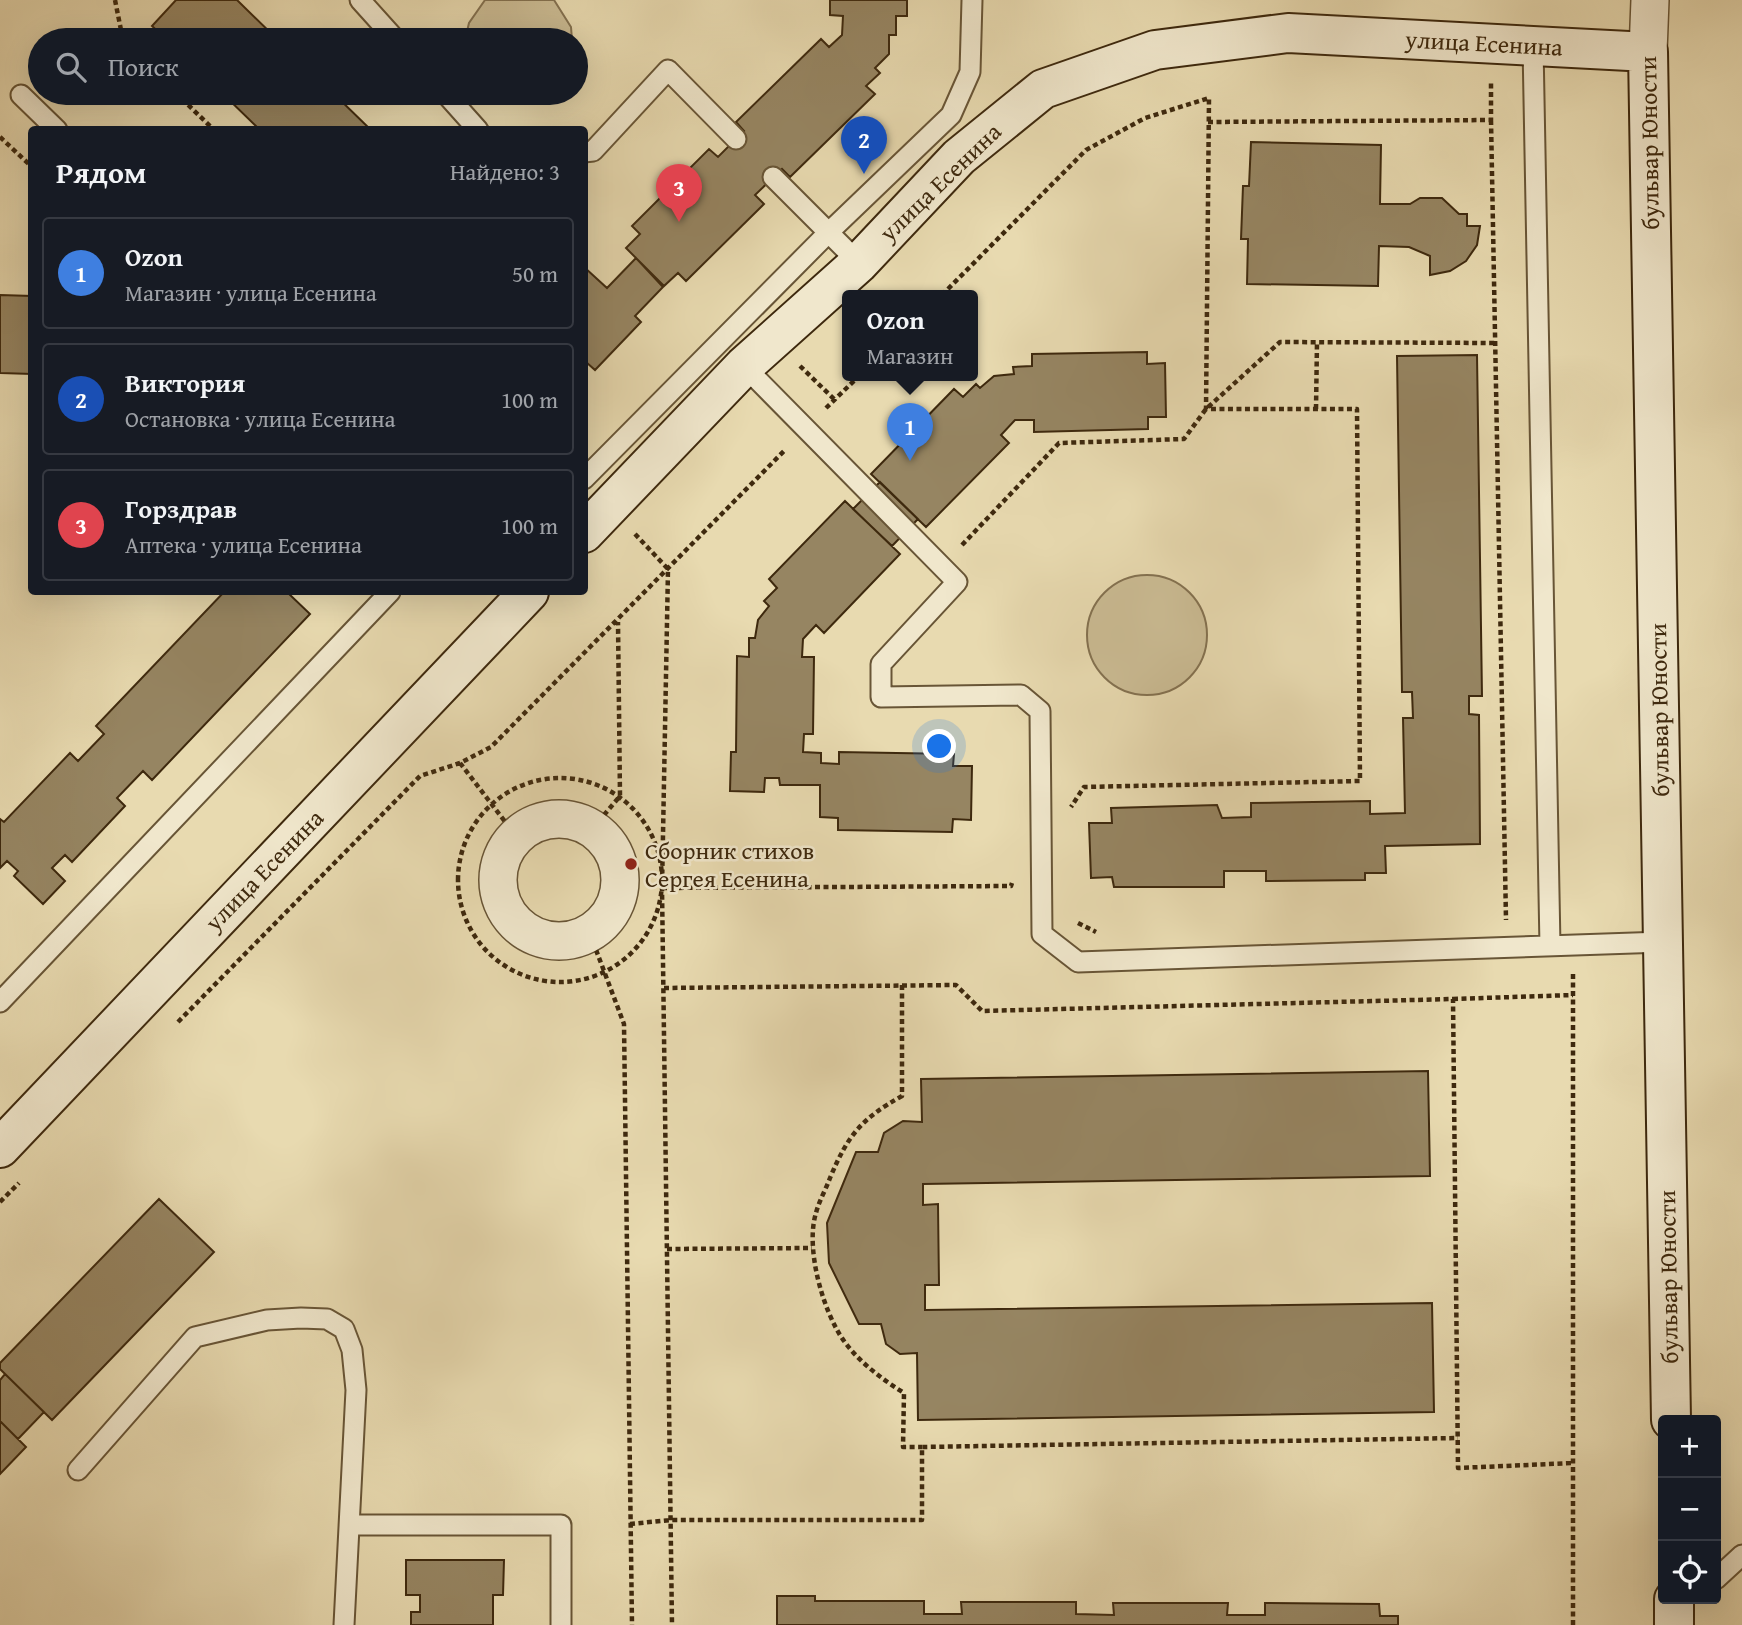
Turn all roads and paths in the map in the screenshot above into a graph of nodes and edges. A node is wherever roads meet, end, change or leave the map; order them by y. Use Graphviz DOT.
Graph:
graph roads {
  1 [pos="115,0"];
  2 [pos="360,0"];
  3 [pos="972,0"];
  4 [pos="1650,0"];
  5 [pos="121,28"];
  6 [pos="386,28"];
  7 [pos="1492,44"];
  8 [pos="1533,46"];
  9 [pos="1648,52"];
  10 [pos="21,95"];
  11 [pos="28,102"];
  12 [pos="31,105"];
  13 [pos="188,105"];
  14 [pos="455,105"];
  15 [pos="1491,120"];
  16 [pos="1208,122"];
  17 [pos="53,126"];
  18 [pos="210,126"];
  19 [pos="474,126"];
  20 [pos="0,136"];
  21 [pos="736,139"];
  22 [pos="588,152"];
  23 [pos="28,163"];
  24 [pos="774,177"];
  25 [pos="829,232"];
  26 [pos="859,263"];
  27 [pos="947,290"];
  28 [pos="1317,342"];
  29 [pos="1495,343"];
  30 [pos="744,366"];
  31 [pos="854,381"];
  32 [pos="1316,408"];
  33 [pos="1206,409"];
  34 [pos="806,428"];
  35 [pos="588,475"];
  36 [pos="597,520"];
  37 [pos="942,566"];
  38 [pos="668,569"];
  39 [pos="387,595"];
  40 [pos="526,595"];
  41 [pos="618,621"];
  42 [pos="460,763"];
  43 [pos="620,796"];
  44 [pos="489,805"];
  45 [pos="1067,813"];
  46 [pos="593,828"];
  47 [pos="516,836"];
  48 [pos="1016,876"];
  49 [pos="662,888"];
  50 [pos="1068,917"];
  51 [pos="1506,924"];
  52 [pos="590,934"];
  53 [pos="1100,934"];
  54 [pos="1663,942"];
  55 [pos="1550,946"];
  56 [pos="1572,946"];
  57 [pos="606,973"];
  58 [pos="902,985"];
  59 [pos="664,988"];
  60 [pos="1573,995"];
  61 [pos="1453,999"];
  62 [pos="0,1002"];
  63 [pos="176,1024"];
  64 [pos="0,1147"];
  65 [pos="20,1182"];
  66 [pos="0,1202"];
  67 [pos="812,1248"];
  68 [pos="667,1249"];
  69 [pos="1671,1415"];
  70 [pos="1458,1438"];
  71 [pos="922,1447"];
  72 [pos="1573,1463"];
  73 [pos="78,1470"];
  74 [pos="671,1520"];
  75 [pos="630,1524"];
  76 [pos="350,1525"];
  77 [pos="1742,1555"];
  78 [pos="1721,1574"];
  79 [pos="344,1625"];
  80 [pos="561,1625"];
  81 [pos="632,1625"];
  82 [pos="673,1625"];
  83 [pos="1573,1625"];
  1 -- 5 [label="path"];
  2 -- 6 [label="lane"];
  3 -- 25 [label="lane"];
  4 -- 9 [label="street, бульвар Юности"];
  7 -- 8 [label="street, улица Есенина"];
  7 -- 15 [label="path"];
  7 -- 26 [label="street, улица Есенина"];
  8 -- 9 [label="street, улица Есенина"];
  8 -- 55 [label="lane"];
  9 -- 54 [label="street, бульвар Юности"];
  10 -- 11 [label="lane"];
  12 -- 17 [label="lane"];
  13 -- 18 [label="path"];
  14 -- 19 [label="lane"];
  15 -- 16 [label="path"];
  15 -- 29 [label="path"];
  16 -- 27 [label="path"];
  16 -- 33 [label="path"];
  20 -- 23 [label="path"];
  21 -- 22 [label="lane"];
  24 -- 25 [label="lane"];
  25 -- 26 [label="lane"];
  25 -- 35 [label="lane"];
  26 -- 30 [label="street, улица Есенина"];
  28 -- 29 [label="path"];
  28 -- 32 [label="path"];
  28 -- 33 [label="path"];
  29 -- 51 [label="path"];
  30 -- 34 [label="lane"];
  30 -- 36 [label="street, улица Есенина"];
  31 -- 34 [label="path"];
  32 -- 33 [label="path"];
  32 -- 45 [label="path"];
  33 -- 37 [label="path"];
  34 -- 37 [label="lane"];
  34 -- 38 [label="path"];
  36 -- 38 [label="path"];
  37 -- 55 [label="lane"];
  38 -- 41 [label="path"];
  38 -- 49 [label="path"];
  39 -- 62 [label="lane"];
  40 -- 64 [label="street, улица Есенина"];
  41 -- 42 [label="path"];
  41 -- 43 [label="path"];
  42 -- 44 [label="path"];
  42 -- 63 [label="path"];
  43 -- 44 [label="path"];
  43 -- 46 [label="path"];
  43 -- 49 [label="path"];
  44 -- 47 [label="path"];
  44 -- 57 [label="path"];
  46 -- 47 [label="street"];
  46 -- 52 [label="street"];
  47 -- 52 [label="street"];
  48 -- 49 [label="path"];
  49 -- 57 [label="path"];
  49 -- 59 [label="path"];
  50 -- 53 [label="path"];
  52 -- 57 [label="path"];
  54 -- 56 [label="lane"];
  54 -- 69 [label="street, бульвар Юности"];
  55 -- 56 [label="lane"];
  56 -- 60 [label="path"];
  57 -- 75 [label="path"];
  58 -- 59 [label="path"];
  58 -- 61 [label="path"];
  58 -- 67 [label="path"];
  59 -- 68 [label="path"];
  60 -- 61 [label="path"];
  60 -- 72 [label="path"];
  61 -- 70 [label="path"];
  65 -- 66 [label="path"];
  67 -- 68 [label="path"];
  67 -- 71 [label="path"];
  68 -- 74 [label="path"];
  70 -- 71 [label="path"];
  70 -- 72 [label="path"];
  71 -- 74 [label="path"];
  72 -- 83 [label="path"];
  73 -- 76 [label="lane"];
  74 -- 75 [label="path"];
  74 -- 82 [label="path"];
  75 -- 81 [label="path"];
  76 -- 79 [label="lane"];
  76 -- 80 [label="lane"];
  77 -- 78 [label="lane"];
}
